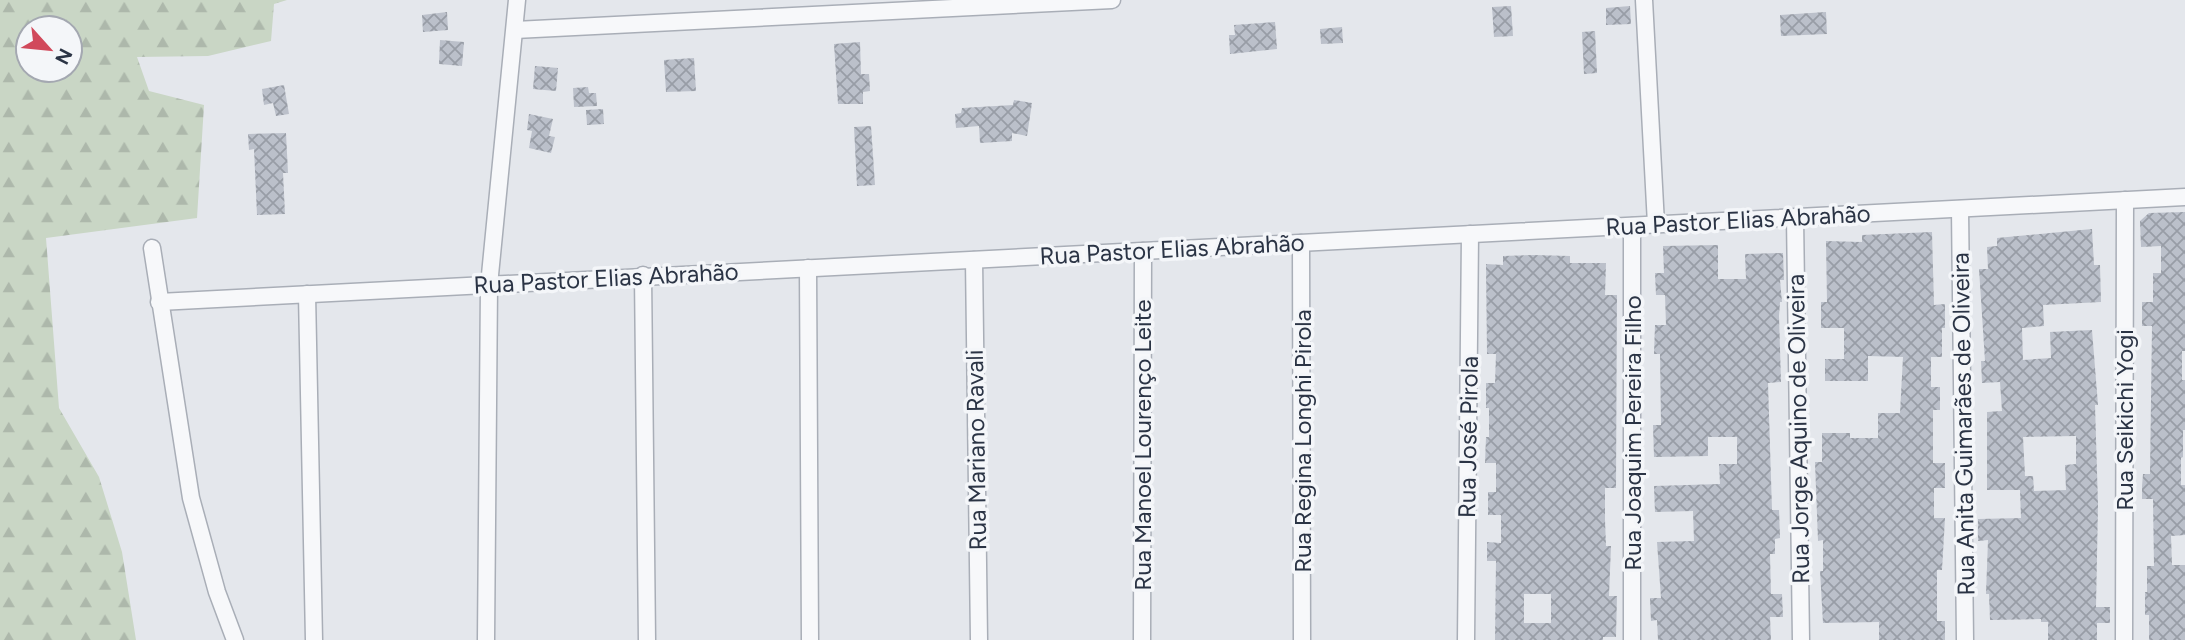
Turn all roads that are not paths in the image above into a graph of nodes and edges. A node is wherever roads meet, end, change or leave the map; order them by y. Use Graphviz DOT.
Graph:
graph roads {
  1 [pos="517,0"];
  2 [pos="1112,0"];
  3 [pos="1644,0"];
  4 [pos="514,30"];
  5 [pos="2185,197"];
  6 [pos="2125,200"];
  7 [pos="1960,209"];
  8 [pos="1795,217"];
  9 [pos="1656,224"];
  10 [pos="1632,226"];
  11 [pos="1470,234"];
  12 [pos="1301,243"];
  13 [pos="152,248"];
  14 [pos="1143,251"];
  15 [pos="974,260"];
  16 [pos="808,268"];
  17 [pos="643,275"];
  18 [pos="489,285"];
  19 [pos="307,294"];
  20 [pos="159,302"];
  21 [pos="235,640"];
  22 [pos="314,640"];
  23 [pos="486,640"];
  24 [pos="647,640"];
  25 [pos="810,640"];
  26 [pos="979,640"];
  27 [pos="1142,640"];
  28 [pos="1303,640"];
  29 [pos="1466,640"];
  30 [pos="1632,640"];
  31 [pos="1801,640"];
  32 [pos="1965,640"];
  33 [pos="2124,640"];
  1 -- 4 [label="street"];
  2 -- 4 [label="street"];
  3 -- 9 [label="street"];
  4 -- 18 [label="street"];
  5 -- 6 [label="street, Rua Pastor Elias Abrahão"];
  6 -- 7 [label="street, Rua Pastor Elias Abrahão"];
  6 -- 33 [label="street, Rua Seikichi Yogi"];
  7 -- 8 [label="street, Rua Pastor Elias Abrahão"];
  7 -- 32 [label="street, Rua Anita Guimarães de Oliveira"];
  8 -- 9 [label="street, Rua Pastor Elias Abrahão"];
  8 -- 31 [label="street, Rua Jorge Aquino de Oliveira"];
  9 -- 10 [label="street, Rua Pastor Elias Abrahão"];
  10 -- 11 [label="street, Rua Pastor Elias Abrahão"];
  10 -- 30 [label="street, Rua Joaquim Pereira Filho"];
  11 -- 12 [label="street, Rua Pastor Elias Abrahão"];
  11 -- 29 [label="street, Rua José Pirola"];
  12 -- 14 [label="street, Rua Pastor Elias Abrahão"];
  12 -- 28 [label="street, Rua Regina Longhi Pirola"];
  13 -- 20 [label="street"];
  14 -- 15 [label="street, Rua Pastor Elias Abrahão"];
  14 -- 27 [label="street, Rua Manoel Lourenço Leite"];
  15 -- 16 [label="street, Rua Pastor Elias Abrahão"];
  15 -- 26 [label="street, Rua Mariano Ravali"];
  16 -- 17 [label="street, Rua Pastor Elias Abrahão"];
  16 -- 25 [label="street"];
  17 -- 18 [label="street, Rua Pastor Elias Abrahão"];
  17 -- 24 [label="street"];
  18 -- 19 [label="street, Rua Pastor Elias Abrahão"];
  18 -- 23 [label="street"];
  19 -- 20 [label="street, Rua Pastor Elias Abrahão"];
  19 -- 22 [label="street"];
  20 -- 21 [label="street"];
}
